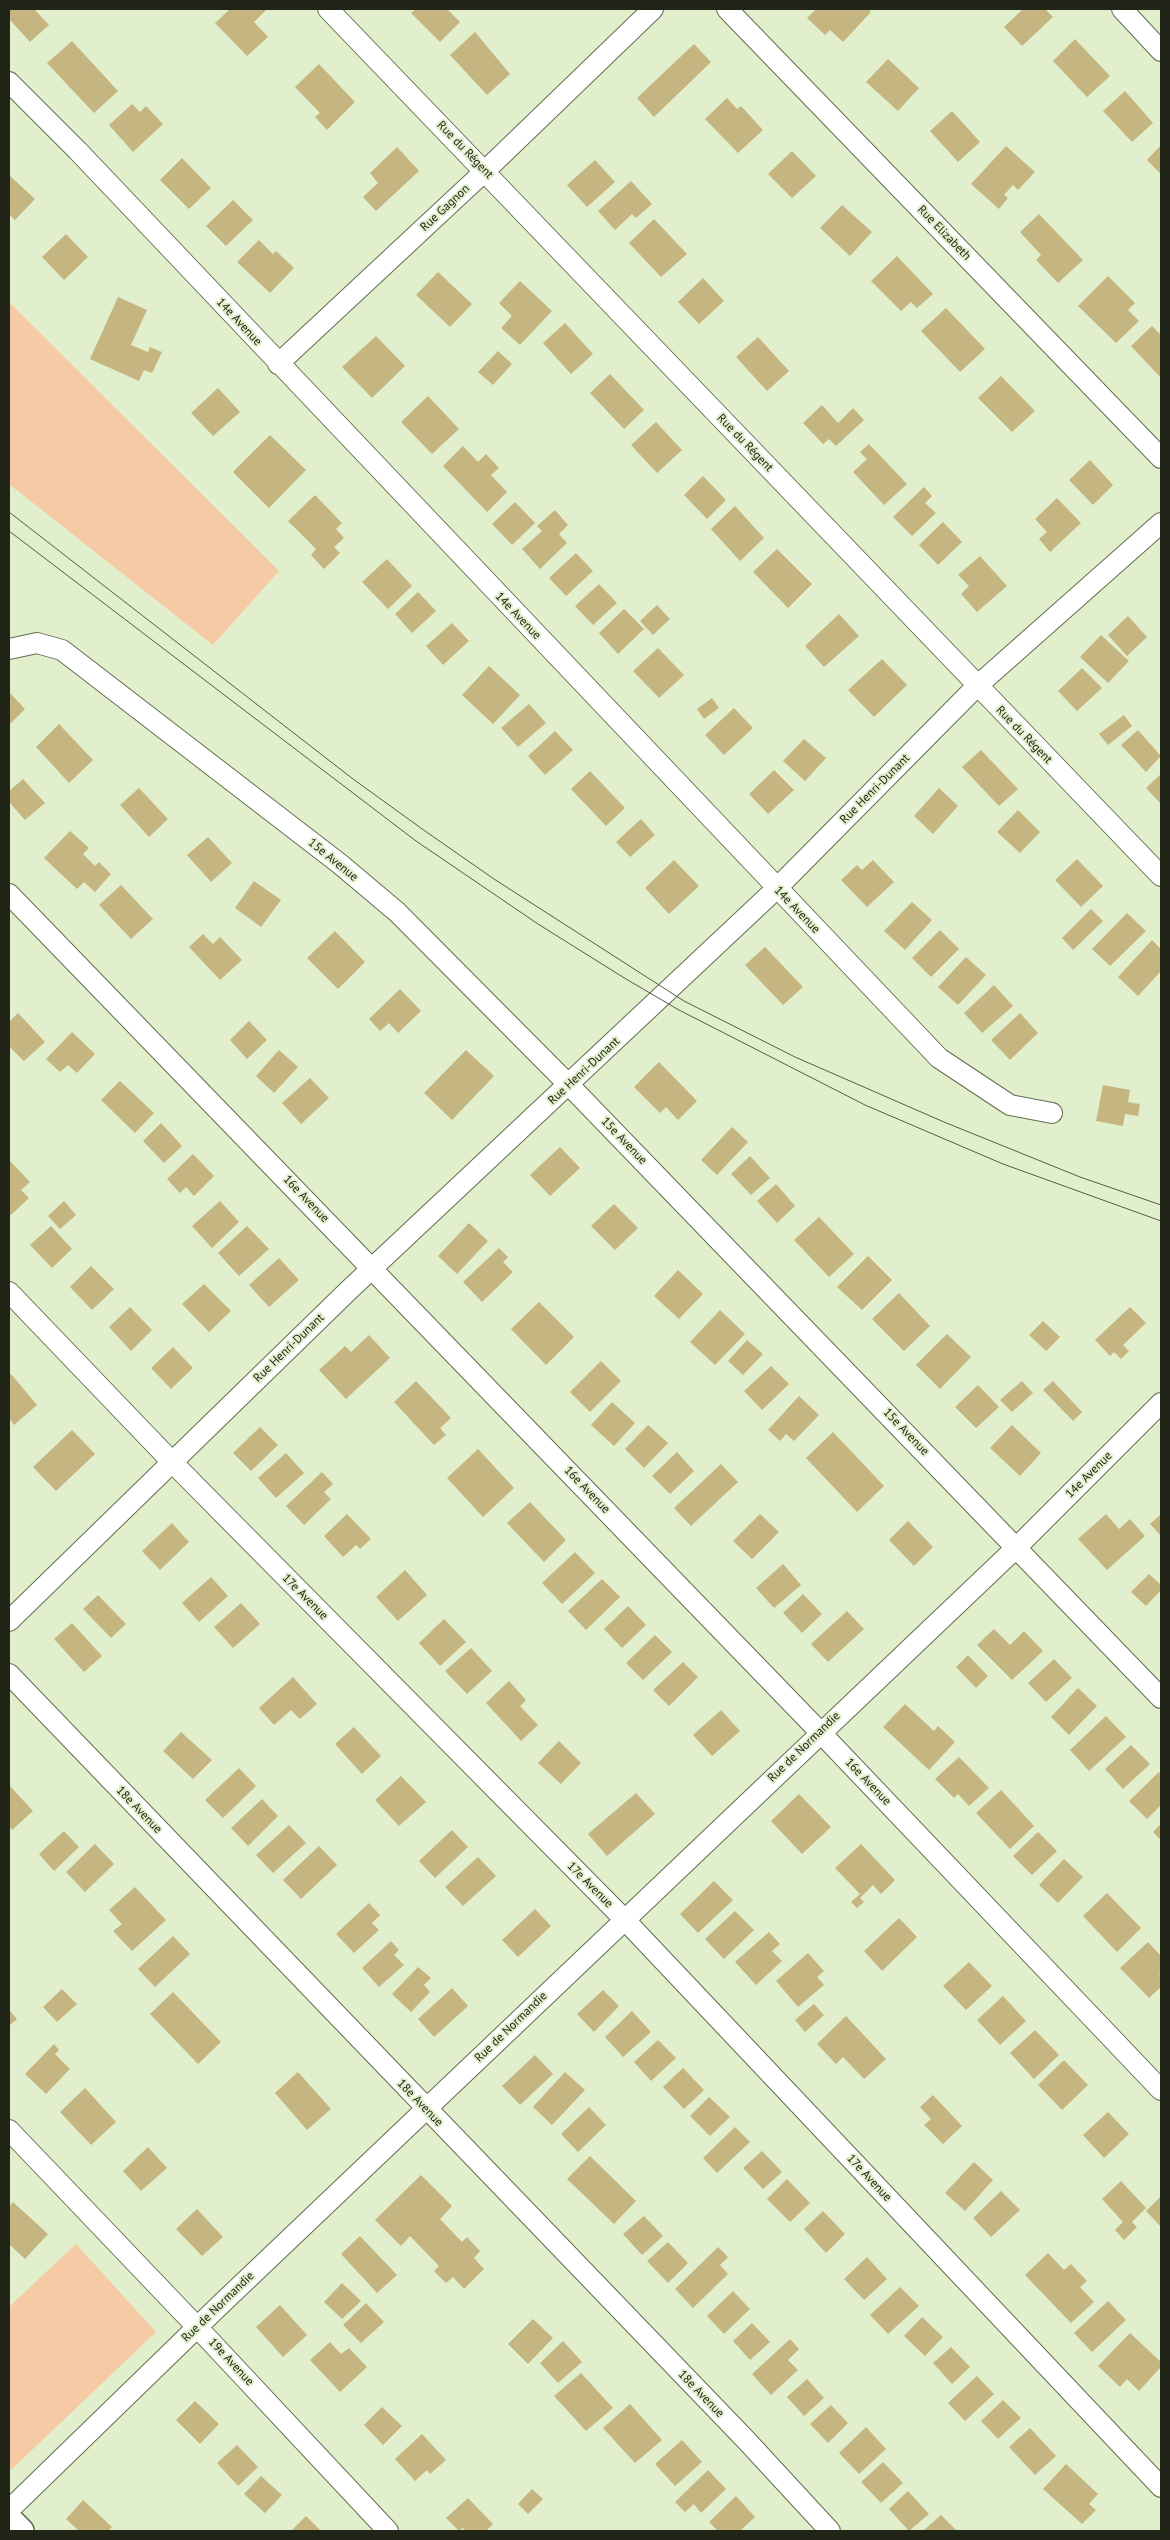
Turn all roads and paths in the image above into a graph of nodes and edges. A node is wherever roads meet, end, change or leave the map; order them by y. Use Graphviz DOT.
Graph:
graph roads {
  1 [pos="328,9"];
  2 [pos="652,9"];
  3 [pos="727,9"];
  4 [pos="1122,9"];
  5 [pos="1161,51"];
  6 [pos="9,82"];
  7 [pos="485,171"];
  8 [pos="278,364"];
  9 [pos="1161,458"];
  10 [pos="1161,523"];
  11 [pos="9,649"];
  12 [pos="977,686"];
  13 [pos="1161,876"];
  14 [pos="777,888"];
  15 [pos="9,894"];
  16 [pos="569,1085"];
  17 [pos="1052,1113"];
  18 [pos="372,1268"];
  19 [pos="9,1292"];
  20 [pos="1161,1403"];
  21 [pos="172,1462"];
  22 [pos="1017,1547"];
  23 [pos="9,1621"];
  24 [pos="9,1674"];
  25 [pos="1161,1698"];
  26 [pos="820,1732"];
  27 [pos="624,1919"];
  28 [pos="1161,2090"];
  29 [pos="426,2110"];
  30 [pos="9,2130"];
  31 [pos="198,2327"];
  32 [pos="1161,2487"];
  33 [pos="9,2510"];
  34 [pos="9,2519"];
  35 [pos="20,2531"];
  36 [pos="388,2531"];
  37 [pos="830,2531"];
  1 -- 7 [label="street, Rue du Régent"];
  2 -- 7 [label="street, Rue Gagnon"];
  3 -- 9 [label="street, Rue Elizabeth"];
  4 -- 5 [label="street"];
  6 -- 8 [label="street, 14e Avenue"];
  7 -- 8 [label="street, Rue Gagnon"];
  7 -- 12 [label="street, Rue du Régent"];
  8 -- 14 [label="street, 14e Avenue"];
  10 -- 12 [label="street, Rue Henri-Dunant"];
  11 -- 16 [label="street, 15e Avenue"];
  12 -- 13 [label="street, Rue du Régent"];
  12 -- 14 [label="street, Rue Henri-Dunant"];
  14 -- 16 [label="street, Rue Henri-Dunant"];
  14 -- 17 [label="street, 14e Avenue"];
  15 -- 18 [label="street, 16e Avenue"];
  16 -- 18 [label="street, Rue Henri-Dunant"];
  16 -- 22 [label="street, 15e Avenue"];
  18 -- 21 [label="street, Rue Henri-Dunant"];
  18 -- 26 [label="street, 16e Avenue"];
  19 -- 21 [label="street, 17e Avenue"];
  20 -- 22 [label="street, 14e Avenue"];
  21 -- 23 [label="street, Rue Henri-Dunant"];
  21 -- 27 [label="street, 17e Avenue"];
  22 -- 25 [label="street, 15e Avenue"];
  22 -- 26 [label="street, Rue de Normandie"];
  24 -- 29 [label="street, 18e Avenue"];
  26 -- 27 [label="street, Rue de Normandie"];
  26 -- 28 [label="street, 16e Avenue"];
  27 -- 29 [label="street, Rue de Normandie"];
  27 -- 32 [label="street, 17e Avenue"];
  29 -- 31 [label="street, Rue de Normandie"];
  29 -- 37 [label="street, 18e Avenue"];
  30 -- 31 [label="street, 19e Avenue"];
  31 -- 33 [label="street, Rue de Normandie"];
  31 -- 36 [label="street, 19e Avenue"];
  34 -- 35 [label="street"];
}
